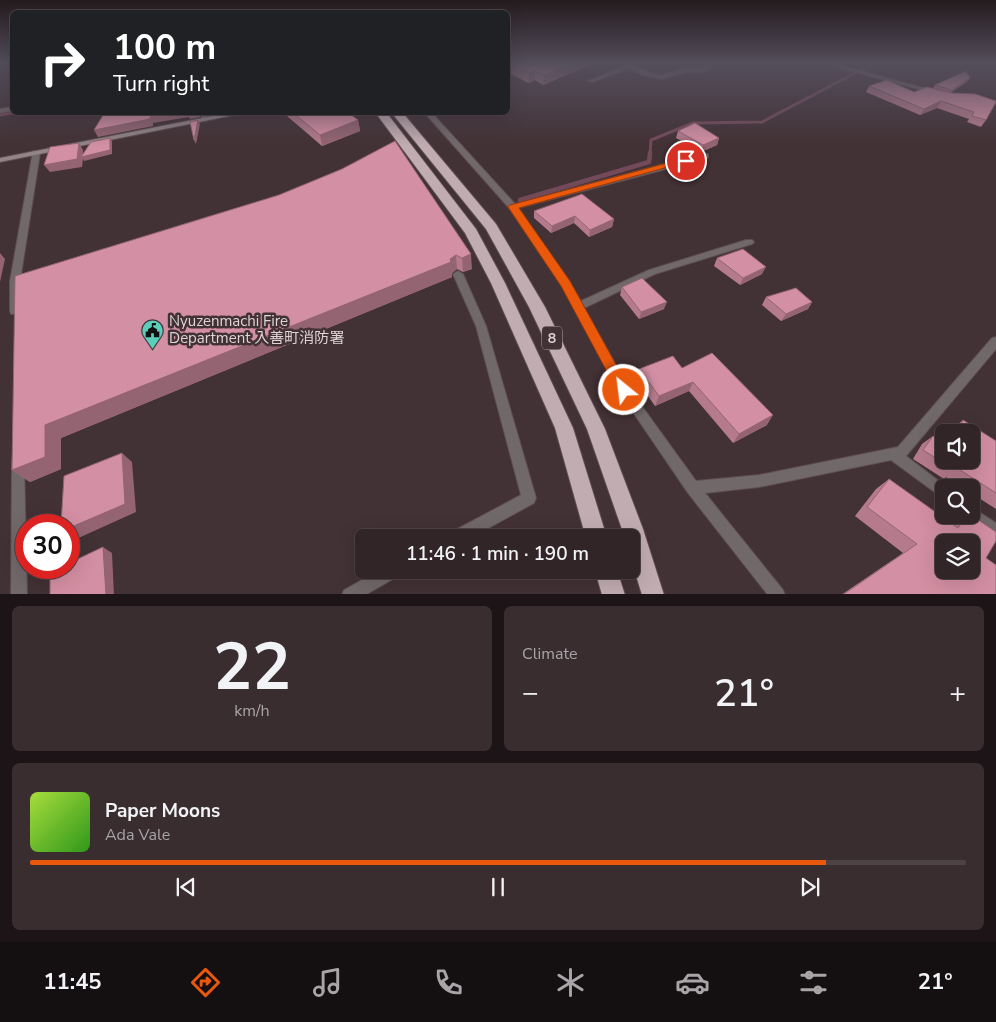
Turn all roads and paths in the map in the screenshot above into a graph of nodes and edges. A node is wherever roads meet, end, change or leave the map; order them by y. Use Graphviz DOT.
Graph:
graph roads {
  1 [pos="930,91"];
  2 [pos="942,94"];
  3 [pos="382,115"];
  4 [pos="398,115"];
  5 [pos="430,115"];
  6 [pos="205,116"];
  7 [pos="36,153"];
  8 [pos="705,156"];
  9 [pos="0,160"];
  10 [pos="513,207"];
  11 [pos="749,242"];
  12 [pos="458,274"];
  13 [pos="578,307"];
  14 [pos="16,317"];
  15 [pos="996,341"];
  16 [pos="18,450"];
  17 [pos="892,454"];
  18 [pos="935,486"];
  19 [pos="693,488"];
  20 [pos="980,520"];
  21 [pos="471,529"];
  22 [pos="594,529"];
  23 [pos="996,532"];
  24 [pos="378,579"];
  25 [pos="609,579"];
  26 [pos="20,594"];
  27 [pos="349,594"];
  28 [pos="614,594"];
  29 [pos="653,594"];
  30 [pos="778,594"];
  1 -- 2 [label="street"];
  3 -- 22 [label="highway, 8"];
  4 -- 29 [label="highway, 8"];
  5 -- 10 [label="street"];
  6 -- 7 [label="street"];
  7 -- 9 [label="street"];
  7 -- 14 [label="street"];
  8 -- 10 [label="street"];
  10 -- 13 [label="street"];
  11 -- 13 [label="street"];
  12 -- 21 [label="street"];
  13 -- 19 [label="street"];
  15 -- 17 [label="street"];
  16 -- 26 [label="street"];
  17 -- 18 [label="street"];
  17 -- 19 [label="street"];
  19 -- 30 [label="street"];
  20 -- 23 [label="street"];
  24 -- 27 [label="street"];
  25 -- 28 [label="highway"];
}
